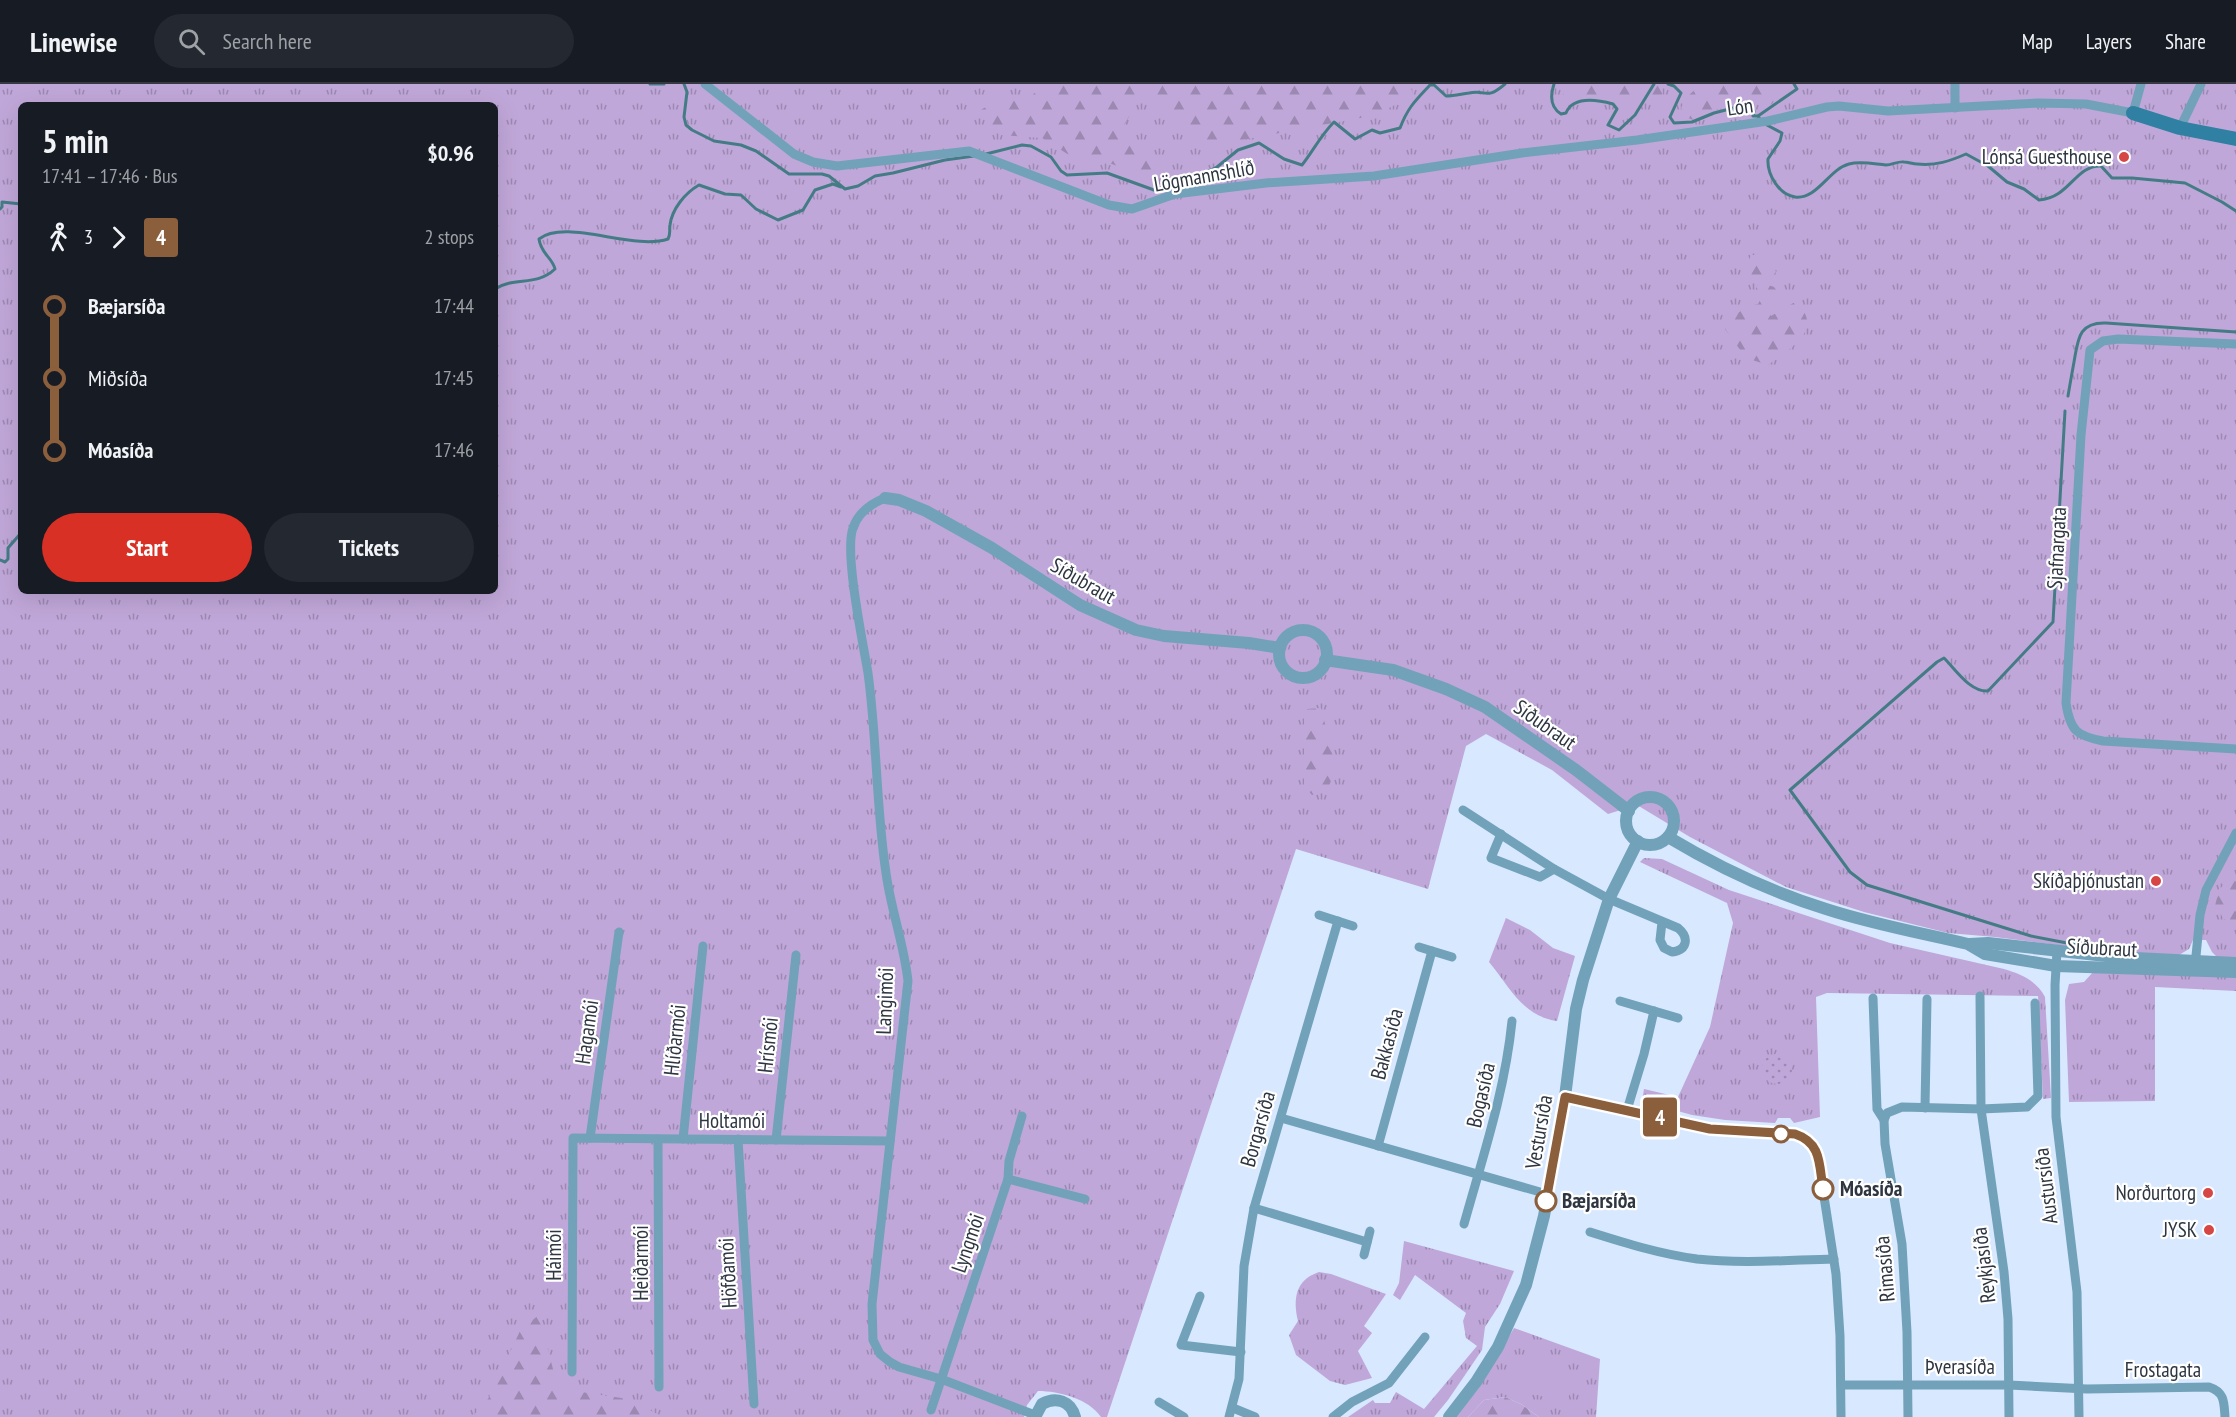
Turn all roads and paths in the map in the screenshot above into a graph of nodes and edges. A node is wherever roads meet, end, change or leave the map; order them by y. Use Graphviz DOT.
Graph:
graph roads {
  1 [pos="705,84"];
  2 [pos="1955,84"];
  3 [pos="2141,84"];
  4 [pos="2201,84"];
  5 [pos="1955,108"];
  6 [pos="2133,113"];
  7 [pos="2180,128"];
  8 [pos="1637,140"];
  9 [pos="2236,140"];
  10 [pos="2236,344"];
  11 [pos="885,498"];
  12 [pos="1280,648"];
  13 [pos="1325,660"];
  14 [pos="2236,749"];
  15 [pos="1463,810"];
  16 [pos="1629,811"];
  17 [pos="2236,832"];
  18 [pos="1501,834"];
  19 [pos="1668,837"];
  20 [pos="1638,841"];
  21 [pos="1554,869"];
  22 [pos="1609,899"];
  23 [pos="1319,915"];
  24 [pos="1338,921"];
  25 [pos="1662,922"];
  26 [pos="1353,926"];
  27 [pos="619,932"];
  28 [pos="1968,944"];
  29 [pos="703,946"];
  30 [pos="1419,947"];
  31 [pos="1432,951"];
  32 [pos="2057,951"];
  33 [pos="796,955"];
  34 [pos="1452,957"];
  35 [pos="2236,963"];
  36 [pos="2056,966"];
  37 [pos="2195,966"];
  38 [pos="2236,972"];
  39 [pos="1980,996"];
  40 [pos="1873,998"];
  41 [pos="1927,999"];
  42 [pos="1620,1001"];
  43 [pos="2035,1003"];
  44 [pos="1654,1011"];
  45 [pos="1678,1018"];
  46 [pos="1512,1021"];
  47 [pos="1565,1097"];
  48 [pos="1925,1108"];
  49 [pos="1981,1109"];
  50 [pos="1627,1110"];
  51 [pos="1022,1116"];
  52 [pos="1281,1118"];
  53 [pos="1884,1120"];
  54 [pos="573,1138"];
  55 [pos="590,1138"];
  56 [pos="658,1139"];
  57 [pos="683,1139"];
  58 [pos="738,1139"];
  59 [pos="776,1140"];
  60 [pos="890,1141"];
  61 [pos="1378,1146"];
  62 [pos="1478,1174"];
  63 [pos="1008,1179"];
  64 [pos="1547,1194"];
  65 [pos="1085,1199"];
  66 [pos="1254,1208"];
  67 [pos="1464,1224"];
  68 [pos="1370,1231"];
  69 [pos="1590,1232"];
  70 [pos="1367,1242"];
  71 [pos="1364,1255"];
  72 [pos="1834,1259"];
  73 [pos="1200,1296"];
  74 [pos="1425,1337"];
  75 [pos="1181,1345"];
  76 [pos="1242,1352"];
  77 [pos="1177,1356"];
  78 [pos="572,1372"];
  79 [pos="941,1380"];
  80 [pos="1841,1385"];
  81 [pos="2009,1385"];
  82 [pos="1909,1386"];
  83 [pos="659,1387"];
  84 [pos="2079,1388"];
  85 [pos="1159,1402"];
  86 [pos="754,1404"];
  87 [pos="930,1410"];
  88 [pos="1231,1413"];
  89 [pos="1035,1416"];
  90 [pos="1075,1417"];
  91 [pos="1184,1417"];
  92 [pos="1255,1417"];
  93 [pos="1333,1417"];
  94 [pos="1449,1417"];
  95 [pos="1841,1417"];
  96 [pos="1908,1417"];
  97 [pos="2009,1417"];
  98 [pos="2079,1417"];
  99 [pos="2225,1417"];
  1 -- 8 [label="street, Lögmannshlíð"];
  2 -- 5 [label="street"];
  3 -- 6 [label="street"];
  4 -- 7 [label="street"];
  5 -- 6 [label="street, Lón"];
  5 -- 8 [label="street, Lón"];
  6 -- 7 [label="main road"];
  7 -- 9 [label="main road"];
  10 -- 14 [label="street, Sjafnargata"];
  11 -- 12 [label="street, Síðubraut"];
  11 -- 60 [label="street, Langimói"];
  12 -- 13 [label="street"];
  12 -- 13 [label="street"];
  13 -- 16 [label="street, Síðubraut"];
  15 -- 18 [label="street"];
  16 -- 19 [label="street"];
  16 -- 20 [label="street"];
  17 -- 37 [label="street"];
  18 -- 21 [label="street"];
  18 -- 21 [label="street"];
  19 -- 20 [label="street"];
  19 -- 28 [label="street, Síðubraut"];
  20 -- 22 [label="street, Vestursíða"];
  21 -- 22 [label="street"];
  22 -- 25 [label="street"];
  22 -- 47 [label="street, Vestursíða"];
  23 -- 24 [label="street"];
  24 -- 26 [label="street"];
  24 -- 52 [label="street, Borgarsíða"];
  27 -- 55 [label="street, Hagamói"];
  28 -- 32 [label="street, Síðubraut"];
  28 -- 36 [label="street, Síðubraut"];
  29 -- 57 [label="street, Hlíðarmói"];
  30 -- 31 [label="street"];
  31 -- 34 [label="street"];
  31 -- 61 [label="street, Bakkasíða"];
  32 -- 36 [label="street, Austursíða"];
  32 -- 37 [label="street, Síðubraut"];
  33 -- 59 [label="street, Hrísmói"];
  35 -- 37 [label="street, Síðubraut"];
  36 -- 37 [label="street, Síðubraut"];
  36 -- 84 [label="street, Austursíða"];
  37 -- 38 [label="street, Síðubraut"];
  39 -- 49 [label="street"];
  40 -- 53 [label="street, Rimasíða"];
  41 -- 48 [label="street"];
  42 -- 44 [label="street"];
  43 -- 49 [label="street"];
  44 -- 45 [label="street"];
  44 -- 50 [label="street"];
  46 -- 62 [label="street, Bogasíða"];
  47 -- 50 [label="street"];
  47 -- 64 [label="street, Vestursíða"];
  48 -- 49 [label="street"];
  48 -- 53 [label="street"];
  49 -- 81 [label="street, Reykjasíða"];
  50 -- 72 [label="street"];
  51 -- 63 [label="street, Lyngmói"];
  52 -- 61 [label="street"];
  52 -- 66 [label="street, Borgarsíða"];
  53 -- 82 [label="street, Rimasíða"];
  54 -- 55 [label="street, Holtamói"];
  54 -- 78 [label="street, Háimói"];
  55 -- 56 [label="street, Holtamói"];
  56 -- 57 [label="street, Holtamói"];
  56 -- 83 [label="street, Heiðarmói"];
  57 -- 58 [label="street, Holtamói"];
  58 -- 59 [label="street, Holtamói"];
  58 -- 86 [label="street, Höfðamói"];
  59 -- 60 [label="street, Holtamói"];
  60 -- 79 [label="street, Langimói"];
  61 -- 62 [label="street"];
  62 -- 64 [label="street"];
  62 -- 67 [label="street"];
  63 -- 65 [label="street"];
  63 -- 79 [label="street, Lyngmói"];
  64 -- 94 [label="street, Vestursíða"];
  66 -- 70 [label="street"];
  66 -- 76 [label="street, Borgarsíða"];
  68 -- 70 [label="street"];
  69 -- 72 [label="street"];
  70 -- 71 [label="street"];
  72 -- 80 [label="street"];
  73 -- 75 [label="street"];
  74 -- 93 [label="street"];
  75 -- 76 [label="street"];
  75 -- 77 [label="street"];
  76 -- 88 [label="street, Borgarsíða"];
  79 -- 87 [label="street, Lyngmói"];
  79 -- 89 [label="street, Langimói"];
  80 -- 82 [label="street, Þverasíða"];
  80 -- 95 [label="street"];
  81 -- 82 [label="street, Þverasíða"];
  81 -- 84 [label="street, Þverasíða"];
  81 -- 97 [label="street, Reykjasíða"];
  82 -- 96 [label="street, Rimasíða"];
  84 -- 98 [label="street, Austursíða"];
  84 -- 99 [label="street, Frostagata"];
  85 -- 91 [label="street"];
  88 -- 92 [label="street"];
  89 -- 90 [label="street"];
}
